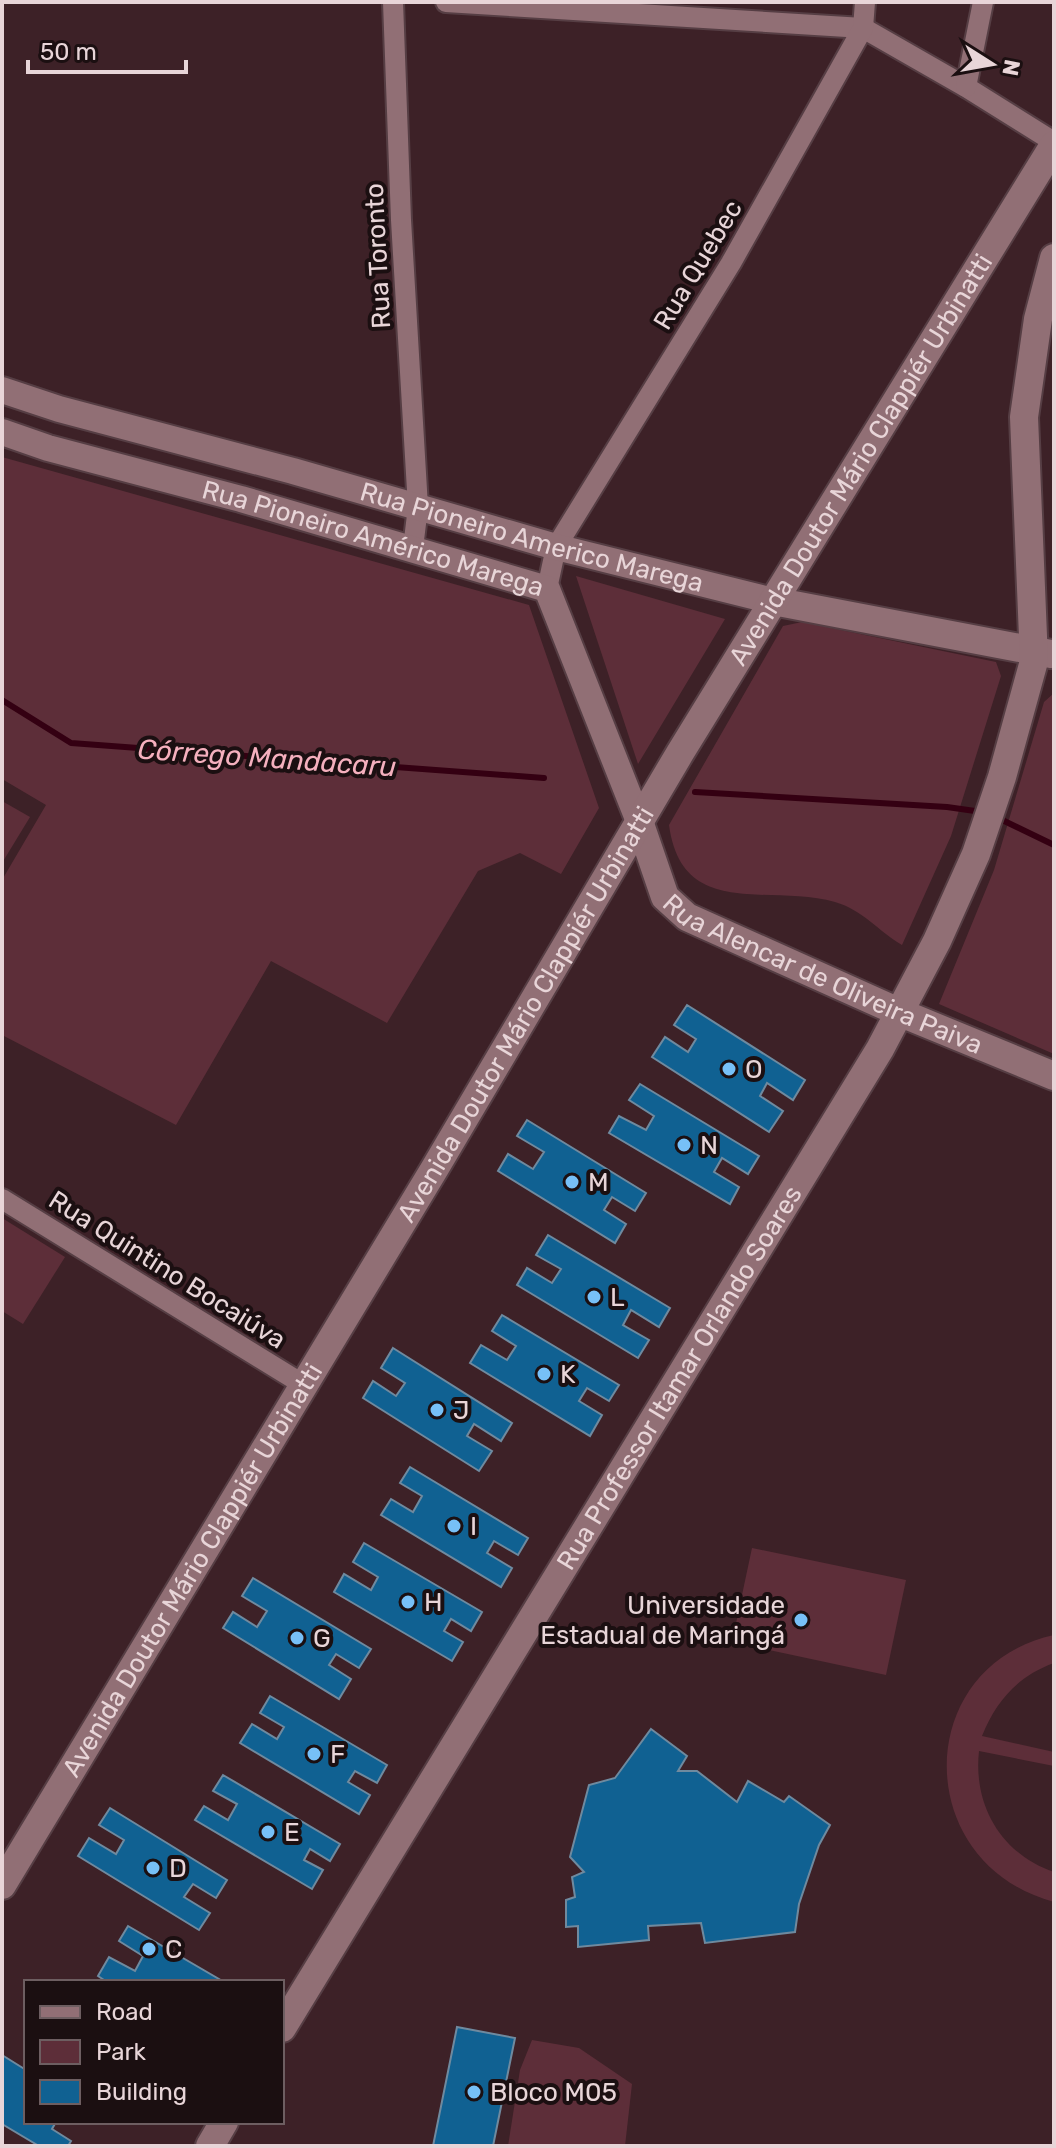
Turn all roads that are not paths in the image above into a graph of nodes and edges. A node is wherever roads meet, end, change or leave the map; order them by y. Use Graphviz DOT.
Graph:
graph roads {
  1 [pos="393,2"];
  2 [pos="446,2"];
  3 [pos="865,2"];
  4 [pos="983,2"];
  5 [pos="863,28"];
  6 [pos="966,87"];
  7 [pos="1054,144"];
  8 [pos="1054,258"];
  9 [pos="2,390"];
  10 [pos="2,432"];
  11 [pos="293,471"];
  12 [pos="418,507"];
  13 [pos="556,547"];
  14 [pos="413,548"];
  15 [pos="547,589"];
  16 [pos="773,601"];
  17 [pos="1044,652"];
  18 [pos="640,824"];
  19 [pos="901,1013"];
  20 [pos="1054,1076"];
  21 [pos="2,1199"];
  22 [pos="304,1385"];
  23 [pos="6,1869"];
  24 [pos="284,2025"];
  25 [pos="223,2124"];
  26 [pos="210,2146"];
  1 -- 12 [label="street, Rua Toronto"];
  2 -- 5 [label="street"];
  3 -- 5 [label="street, Rua Quebec"];
  4 -- 6 [label="street"];
  5 -- 6 [label="street"];
  5 -- 13 [label="street, Rua Quebec"];
  6 -- 7 [label="street"];
  7 -- 16 [label="main road, Avenida Doutor Mário Clappiér Urbinatti"];
  8 -- 17 [label="main road"];
  9 -- 11 [label="street, Rua Pioneiro Américo Marega"];
  10 -- 14 [label="street, Rua Pioneiro Américo Marega"];
  11 -- 12 [label="street, Rua Pioneiro Americo Marega"];
  12 -- 13 [label="street, Rua Pioneiro Americo Marega"];
  12 -- 14 [label="street, Rua Toronto"];
  13 -- 15 [label="street, Rua Quebec"];
  13 -- 16 [label="street, Rua Pioneiro Americo Marega"];
  14 -- 15 [label="street, Rua Pioneiro Américo Marega"];
  15 -- 18 [label="street, Rua Pioneiro Américo Marega"];
  16 -- 17 [label="main road"];
  16 -- 18 [label="main road, Avenida Doutor Mário Clappiér Urbinatti"];
  17 -- 19 [label="main road"];
  18 -- 19 [label="main road, Rua Alencar de Oliveira Paiva"];
  18 -- 22 [label="main road, Avenida Doutor Mário Clappiér Urbinatti"];
  19 -- 20 [label="main road, Rua Alencar de Oliveira Paiva"];
  19 -- 24 [label="main road, Rua Professor Itamar Orlando Soares"];
  21 -- 22 [label="street, Rua Quintino Bocaiúva"];
  22 -- 23 [label="main road, Avenida Doutor Mário Clappiér Urbinatti"];
  25 -- 26 [label="main road"];
}
